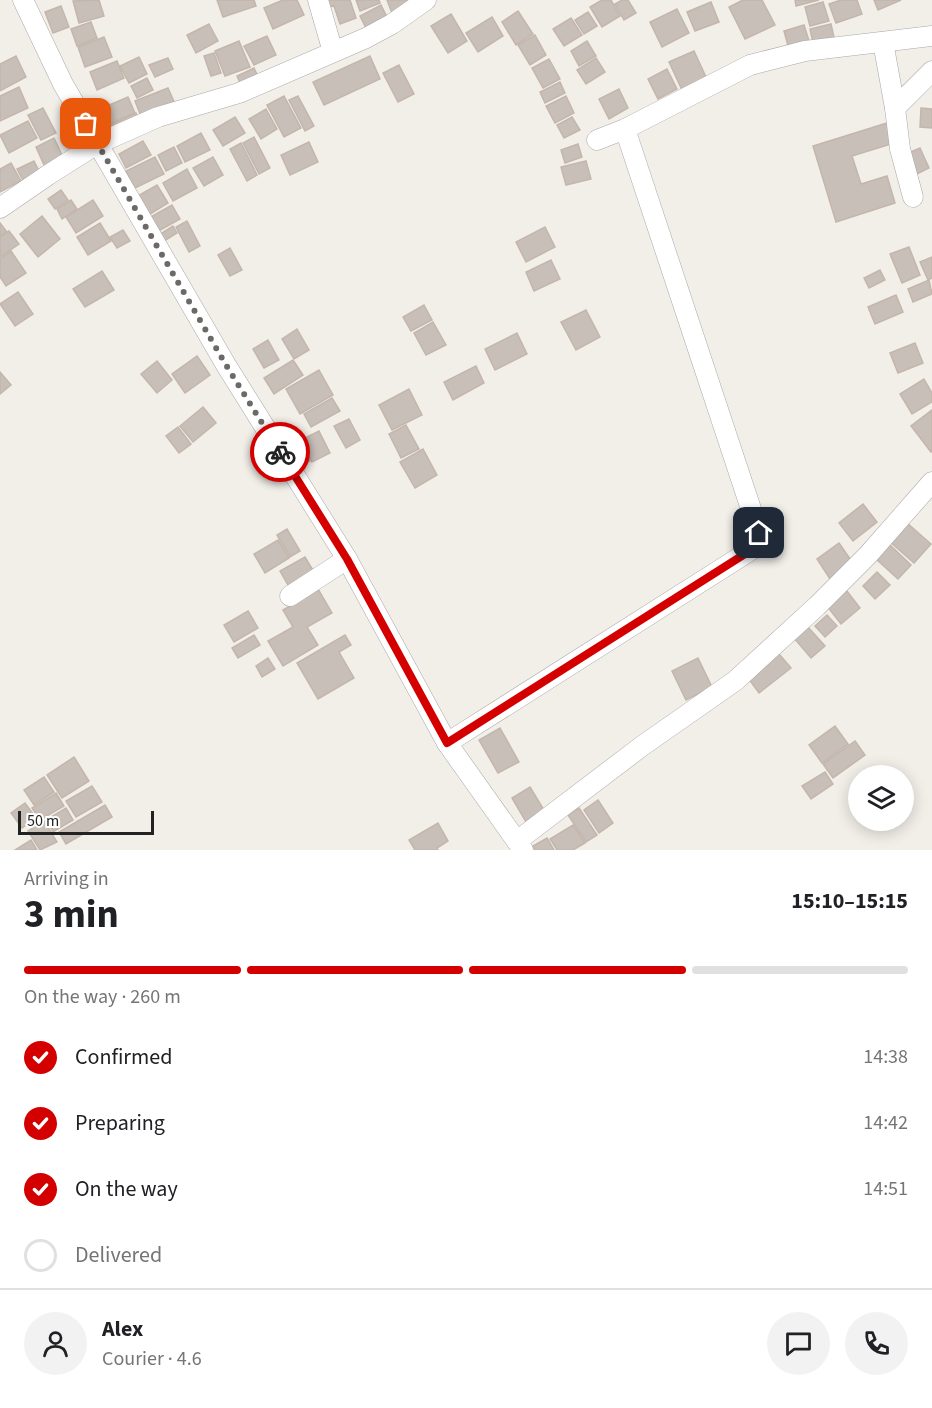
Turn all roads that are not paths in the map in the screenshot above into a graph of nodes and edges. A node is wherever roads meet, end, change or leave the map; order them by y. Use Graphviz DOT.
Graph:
graph roads {
  1 [pos="23,0"];
  2 [pos="318,0"];
  3 [pos="426,0"];
  4 [pos="932,36"];
  5 [pos="883,42"];
  6 [pos="333,52"];
  7 [pos="932,71"];
  8 [pos="895,108"];
  9 [pos="625,129"];
  10 [pos="597,140"];
  11 [pos="97,144"];
  12 [pos="913,197"];
  13 [pos="0,208"];
  14 [pos="932,482"];
  15 [pos="347,559"];
  16 [pos="290,596"];
  17 [pos="447,743"];
  18 [pos="520,845"];
  1 -- 11 [label="street"];
  2 -- 6 [label="street"];
  3 -- 6 [label="street"];
  4 -- 5 [label="street"];
  5 -- 8 [label="street"];
  5 -- 9 [label="street"];
  6 -- 11 [label="street"];
  7 -- 8 [label="street"];
  8 -- 12 [label="street"];
  9 -- 10 [label="street"];
  9 -- 17 [label="street"];
  11 -- 13 [label="street"];
  11 -- 15 [label="street"];
  14 -- 18 [label="street"];
  15 -- 16 [label="street"];
  15 -- 17 [label="street"];
  17 -- 18 [label="street"];
}
